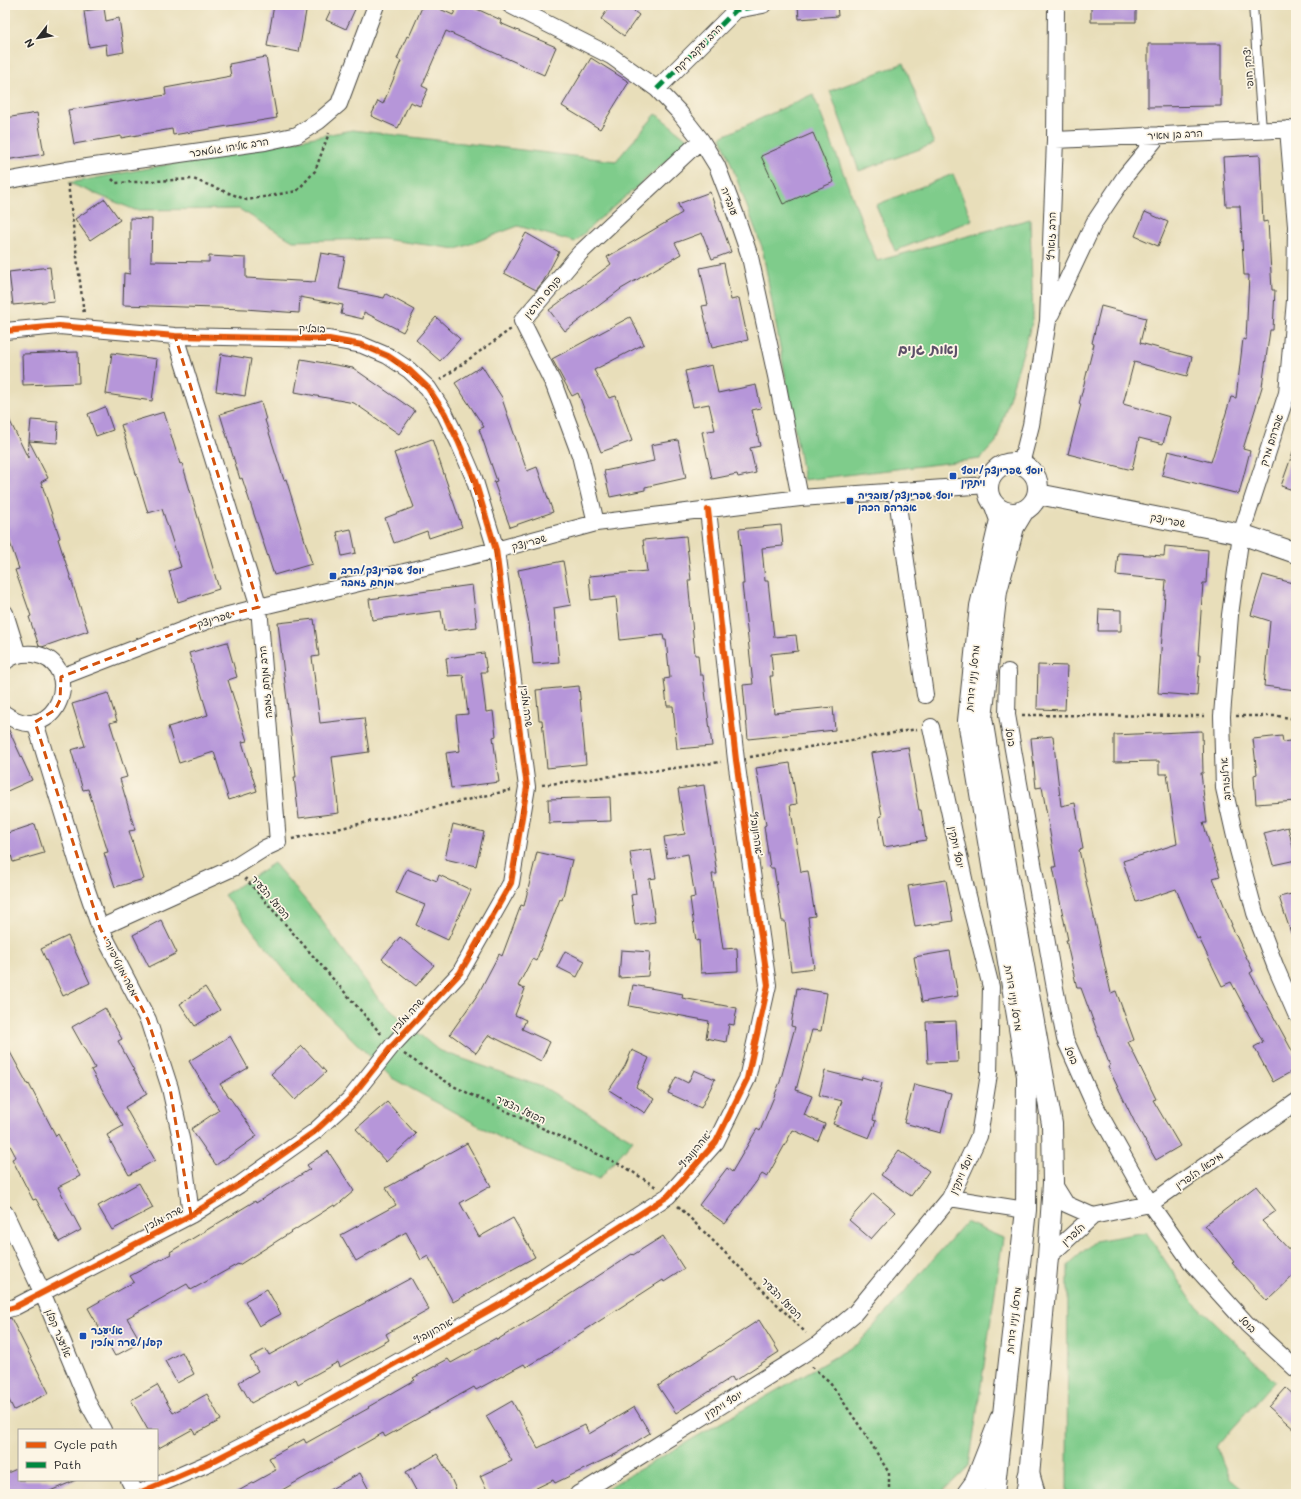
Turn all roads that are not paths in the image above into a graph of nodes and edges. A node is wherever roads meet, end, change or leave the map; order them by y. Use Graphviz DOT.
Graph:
graph roads {
  1 [pos="376,5"];
  2 [pos="510,5"];
  3 [pos="763,5"];
  4 [pos="1056,5"];
  5 [pos="1253,5"];
  6 [pos="657,89"];
  7 [pos="1292,129"];
  8 [pos="1262,130"];
  9 [pos="1159,135"];
  10 [pos="701,140"];
  11 [pos="1055,140"];
  12 [pos="5,181"];
  13 [pos="1048,321"];
  14 [pos="5,331"];
  15 [pos="175,336"];
  16 [pos="1021,464"];
  17 [pos="988,484"];
  18 [pos="896,492"];
  19 [pos="1038,494"];
  20 [pos="800,498"];
  21 [pos="995,506"];
  22 [pos="708,510"];
  23 [pos="1023,512"];
  24 [pos="596,523"];
  25 [pos="1241,534"];
  26 [pos="496,550"];
  27 [pos="1296,553"];
  28 [pos="258,606"];
  29 [pos="5,613"];
  30 [pos="11,658"];
  31 [pos="1008,672"];
  32 [pos="61,677"];
  33 [pos="925,695"];
  34 [pos="5,714"];
  35 [pos="36,722"];
  36 [pos="932,727"];
  37 [pos="100,928"];
  38 [pos="1296,1014"];
  39 [pos="1296,1102"];
  40 [pos="1053,1183"];
  41 [pos="950,1198"];
  42 [pos="1150,1204"];
  43 [pos="1026,1210"];
  44 [pos="5,1213"];
  45 [pos="191,1215"];
  46 [pos="1093,1216"];
  47 [pos="1048,1257"];
  48 [pos="42,1292"];
  49 [pos="5,1310"];
  50 [pos="1296,1369"];
  51 [pos="1001,1419"];
  52 [pos="101,1429"];
  53 [pos="130,1481"];
  54 [pos="1030,1488"];
  55 [pos="136,1494"];
  56 [pos="578,1494"];
  57 [pos="968,1494"];
  58 [pos="994,1494"];
  1 -- 12 [label="street, הרב אליהו גוטמכר"];
  2 -- 6 [label="street, עובדיה"];
  3 -- 6 [label="street, הרב יעקב רקח"];
  4 -- 11 [label="street, הרב זוארץ"];
  5 -- 8 [label="lane, יצחק חופי"];
  6 -- 10 [label="street, עובדיה"];
  7 -- 8 [label="street, הרב בן מאיר"];
  7 -- 25 [label="street, אברהם מרק"];
  8 -- 9 [label="street, הרב בן מאיר"];
  9 -- 11 [label="street, הרב בן מאיר"];
  9 -- 13 [label="street"];
  10 -- 20 [label="street, עובדיה"];
  10 -- 24 [label="street, פנחס חורגין"];
  11 -- 13 [label="street, הרב זוארץ"];
  13 -- 16 [label="street, הרב זוארץ"];
  14 -- 15 [label="street, בובליק"];
  15 -- 26 [label="street, בובליק"];
  15 -- 28 [label="street, הרב מנחם זמבה"];
  16 -- 17 [label="street"];
  16 -- 19 [label="street"];
  17 -- 18 [label="street, שפרינצק"];
  17 -- 21 [label="street"];
  18 -- 20 [label="street, שפרינצק"];
  18 -- 33 [label="street"];
  19 -- 23 [label="street"];
  19 -- 25 [label="street, שפרינצק"];
  20 -- 22 [label="street, שפרינצק"];
  21 -- 23 [label="street"];
  21 -- 43 [label="street, מרסל ניניו דורות"];
  22 -- 24 [label="street, שפרינצק"];
  22 -- 55 [label="street, אהרונוביץ'"];
  23 -- 40 [label="street, מרסל ניניו דורות"];
  24 -- 26 [label="street, שפרינצק"];
  25 -- 27 [label="street, שפרינצק"];
  25 -- 38 [label="street, ארלוזורוב"];
  26 -- 28 [label="street, שפרינצק"];
  26 -- 45 [label="street, שרה מלכין"];
  28 -- 32 [label="street, שפרינצק"];
  28 -- 37 [label="street, הרב מנחם זמבה"];
  29 -- 30 [label="street"];
  30 -- 32 [label="street"];
  31 -- 42 [label="street, בוסל"];
  32 -- 35 [label="street"];
  34 -- 35 [label="street"];
  35 -- 37 [label="street, משה מונטיפיורי"];
  36 -- 41 [label="street, יוסף ויתקין"];
  37 -- 45 [label="street, משה מונטיפיורי"];
  39 -- 42 [label="street, מיכאל הלפרין"];
  40 -- 46 [label="street, הלפרין"];
  40 -- 47 [label="street, מרסל ניניו דורות"];
  41 -- 43 [label="street"];
  41 -- 56 [label="street, יוסף ויתקין"];
  42 -- 46 [label="street, מיכאל הלפרין"];
  42 -- 50 [label="street, בוסל"];
  43 -- 51 [label="street, מרסל ניניו דורות"];
  44 -- 48 [label="street, אליעזר קפלן"];
  45 -- 48 [label="street, שרה מלכין"];
  46 -- 47 [label="street, הלפרין"];
  47 -- 54 [label="street, מרסל ניניו דורות"];
  48 -- 49 [label="street, שרה מלכין"];
  48 -- 52 [label="street, אליעזר קפלן"];
  51 -- 57 [label="main road"];
  51 -- 58 [label="street, מרסל ניניו דורות"];
  53 -- 55 [label="street"];
}
